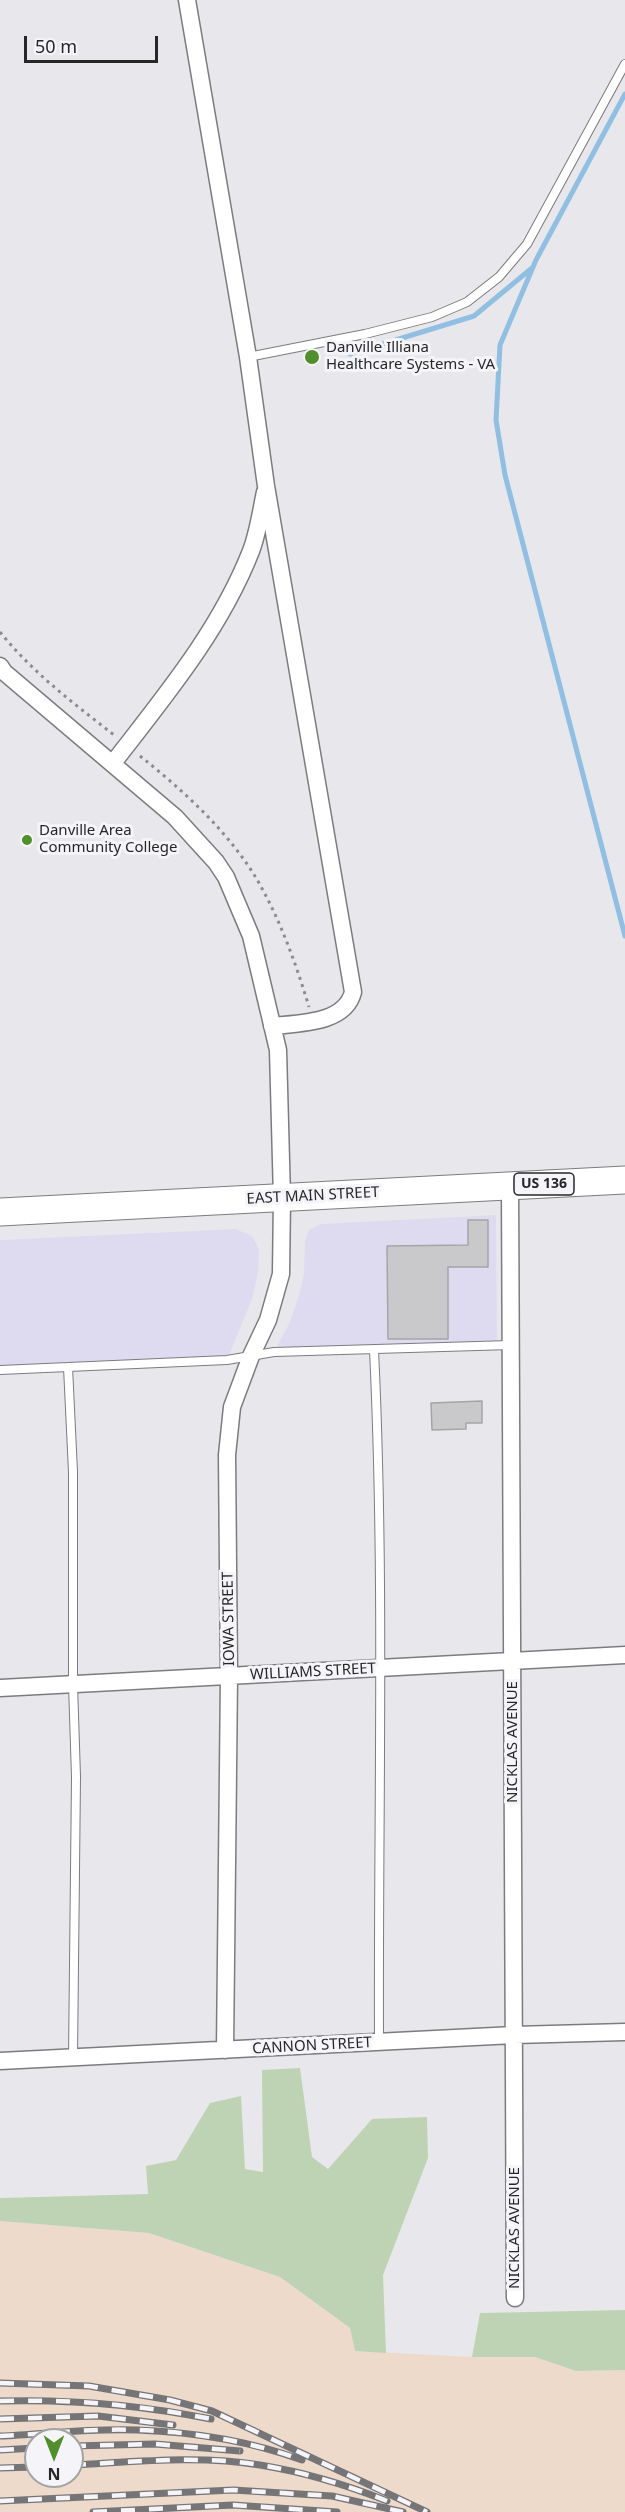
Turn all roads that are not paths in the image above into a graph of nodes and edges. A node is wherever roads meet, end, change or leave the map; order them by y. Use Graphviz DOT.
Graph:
graph roads {
  1 [pos="187,0"];
  2 [pos="625,64"];
  3 [pos="248,357"];
  4 [pos="267,486"];
  5 [pos="0,666"];
  6 [pos="113,763"];
  7 [pos="272,1026"];
  8 [pos="625,1180"];
  9 [pos="510,1186"];
  10 [pos="282,1198"];
  11 [pos="0,1212"];
  12 [pos="511,1345"];
  13 [pos="374,1350"];
  14 [pos="250,1356"];
  15 [pos="68,1367"];
  16 [pos="0,1370"];
  17 [pos="625,1655"];
  18 [pos="512,1661"];
  19 [pos="381,1668"];
  20 [pos="229,1676"];
  21 [pos="73,1684"];
  22 [pos="0,1688"];
  23 [pos="625,2032"];
  24 [pos="514,2035"];
  25 [pos="379,2043"];
  26 [pos="225,2050"];
  27 [pos="74,2058"];
  28 [pos="0,2061"];
  29 [pos="515,2298"];
  1 -- 3 [label="street"];
  2 -- 3 [label="lane"];
  3 -- 4 [label="street"];
  4 -- 6 [label="street"];
  4 -- 7 [label="street"];
  5 -- 6 [label="street, IOWA STREET"];
  6 -- 7 [label="street, IOWA STREET"];
  7 -- 10 [label="street, IOWA STREET"];
  8 -- 9 [label="main road, EAST MAIN STREET / US 136"];
  9 -- 10 [label="main road, EAST MAIN STREET / US 136"];
  9 -- 12 [label="street, NICKLAS AVENUE"];
  10 -- 11 [label="main road, EAST MAIN STREET / US 136"];
  10 -- 14 [label="street, IOWA STREET"];
  12 -- 13 [label="lane"];
  12 -- 18 [label="street, NICKLAS AVENUE"];
  13 -- 14 [label="lane"];
  13 -- 19 [label="lane"];
  14 -- 15 [label="lane"];
  14 -- 20 [label="street, IOWA STREET"];
  15 -- 16 [label="lane"];
  15 -- 21 [label="lane"];
  17 -- 18 [label="street, WILLIAMS STREET"];
  18 -- 19 [label="street, WILLIAMS STREET"];
  18 -- 24 [label="street, NICKLAS AVENUE"];
  19 -- 20 [label="street, WILLIAMS STREET"];
  19 -- 25 [label="lane"];
  20 -- 21 [label="street, WILLIAMS STREET"];
  20 -- 26 [label="street, IOWA STREET"];
  21 -- 22 [label="street, WILLIAMS STREET"];
  21 -- 27 [label="lane"];
  23 -- 24 [label="street, CANNON STREET"];
  24 -- 25 [label="street, CANNON STREET"];
  24 -- 29 [label="street, NICKLAS AVENUE"];
  25 -- 26 [label="street, CANNON STREET"];
  26 -- 27 [label="street, CANNON STREET"];
  27 -- 28 [label="street, CANNON STREET"];
}
